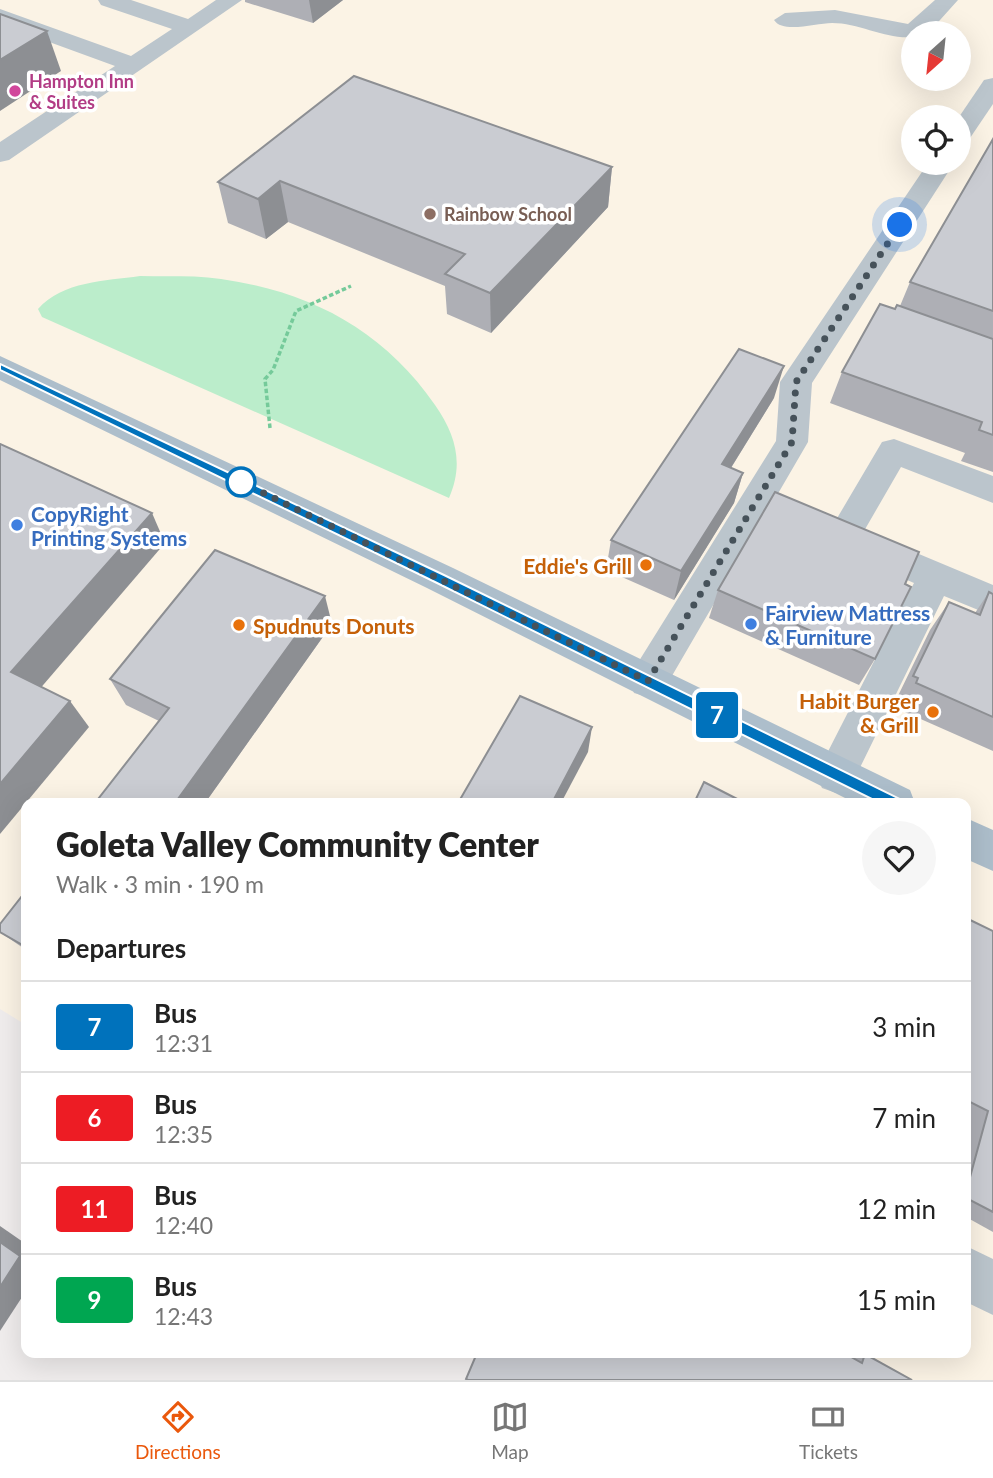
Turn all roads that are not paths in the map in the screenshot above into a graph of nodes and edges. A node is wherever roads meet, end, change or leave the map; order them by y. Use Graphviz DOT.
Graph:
graph roads {
  1 [pos="109,0"];
  2 [pos="231,0"];
  3 [pos="947,0"];
  4 [pos="856,8"];
  5 [pos="0,16"];
  6 [pos="785,20"];
  7 [pos="190,27"];
  8 [pos="134,65"];
  9 [pos="993,85"];
  10 [pos="971,132"];
  11 [pos="0,154"];
  12 [pos="934,175"];
  13 [pos="0,368"];
  14 [pos="993,490"];
  15 [pos="934,577"];
  16 [pos="993,601"];
  17 [pos="648,681"];
  18 [pos="839,786"];
  19 [pos="879,798"];
  20 [pos="971,840"];
  21 [pos="993,851"];
  22 [pos="971,1275"];
  23 [pos="993,1289"];
  1 -- 7 [label="lane"];
  2 -- 7 [label="lane"];
  3 -- 4 [label="lane"];
  4 -- 6 [label="lane"];
  5 -- 8 [label="lane"];
  7 -- 8 [label="lane"];
  8 -- 11 [label="lane"];
  9 -- 10 [label="lane"];
  12 -- 17 [label="lane"];
  13 -- 17 [label="main road"];
  14 -- 15 [label="lane"];
  15 -- 16 [label="lane"];
  15 -- 18 [label="lane"];
  17 -- 18 [label="main road"];
  18 -- 19 [label="main road"];
  20 -- 21 [label="main road"];
  22 -- 23 [label="lane"];
}
